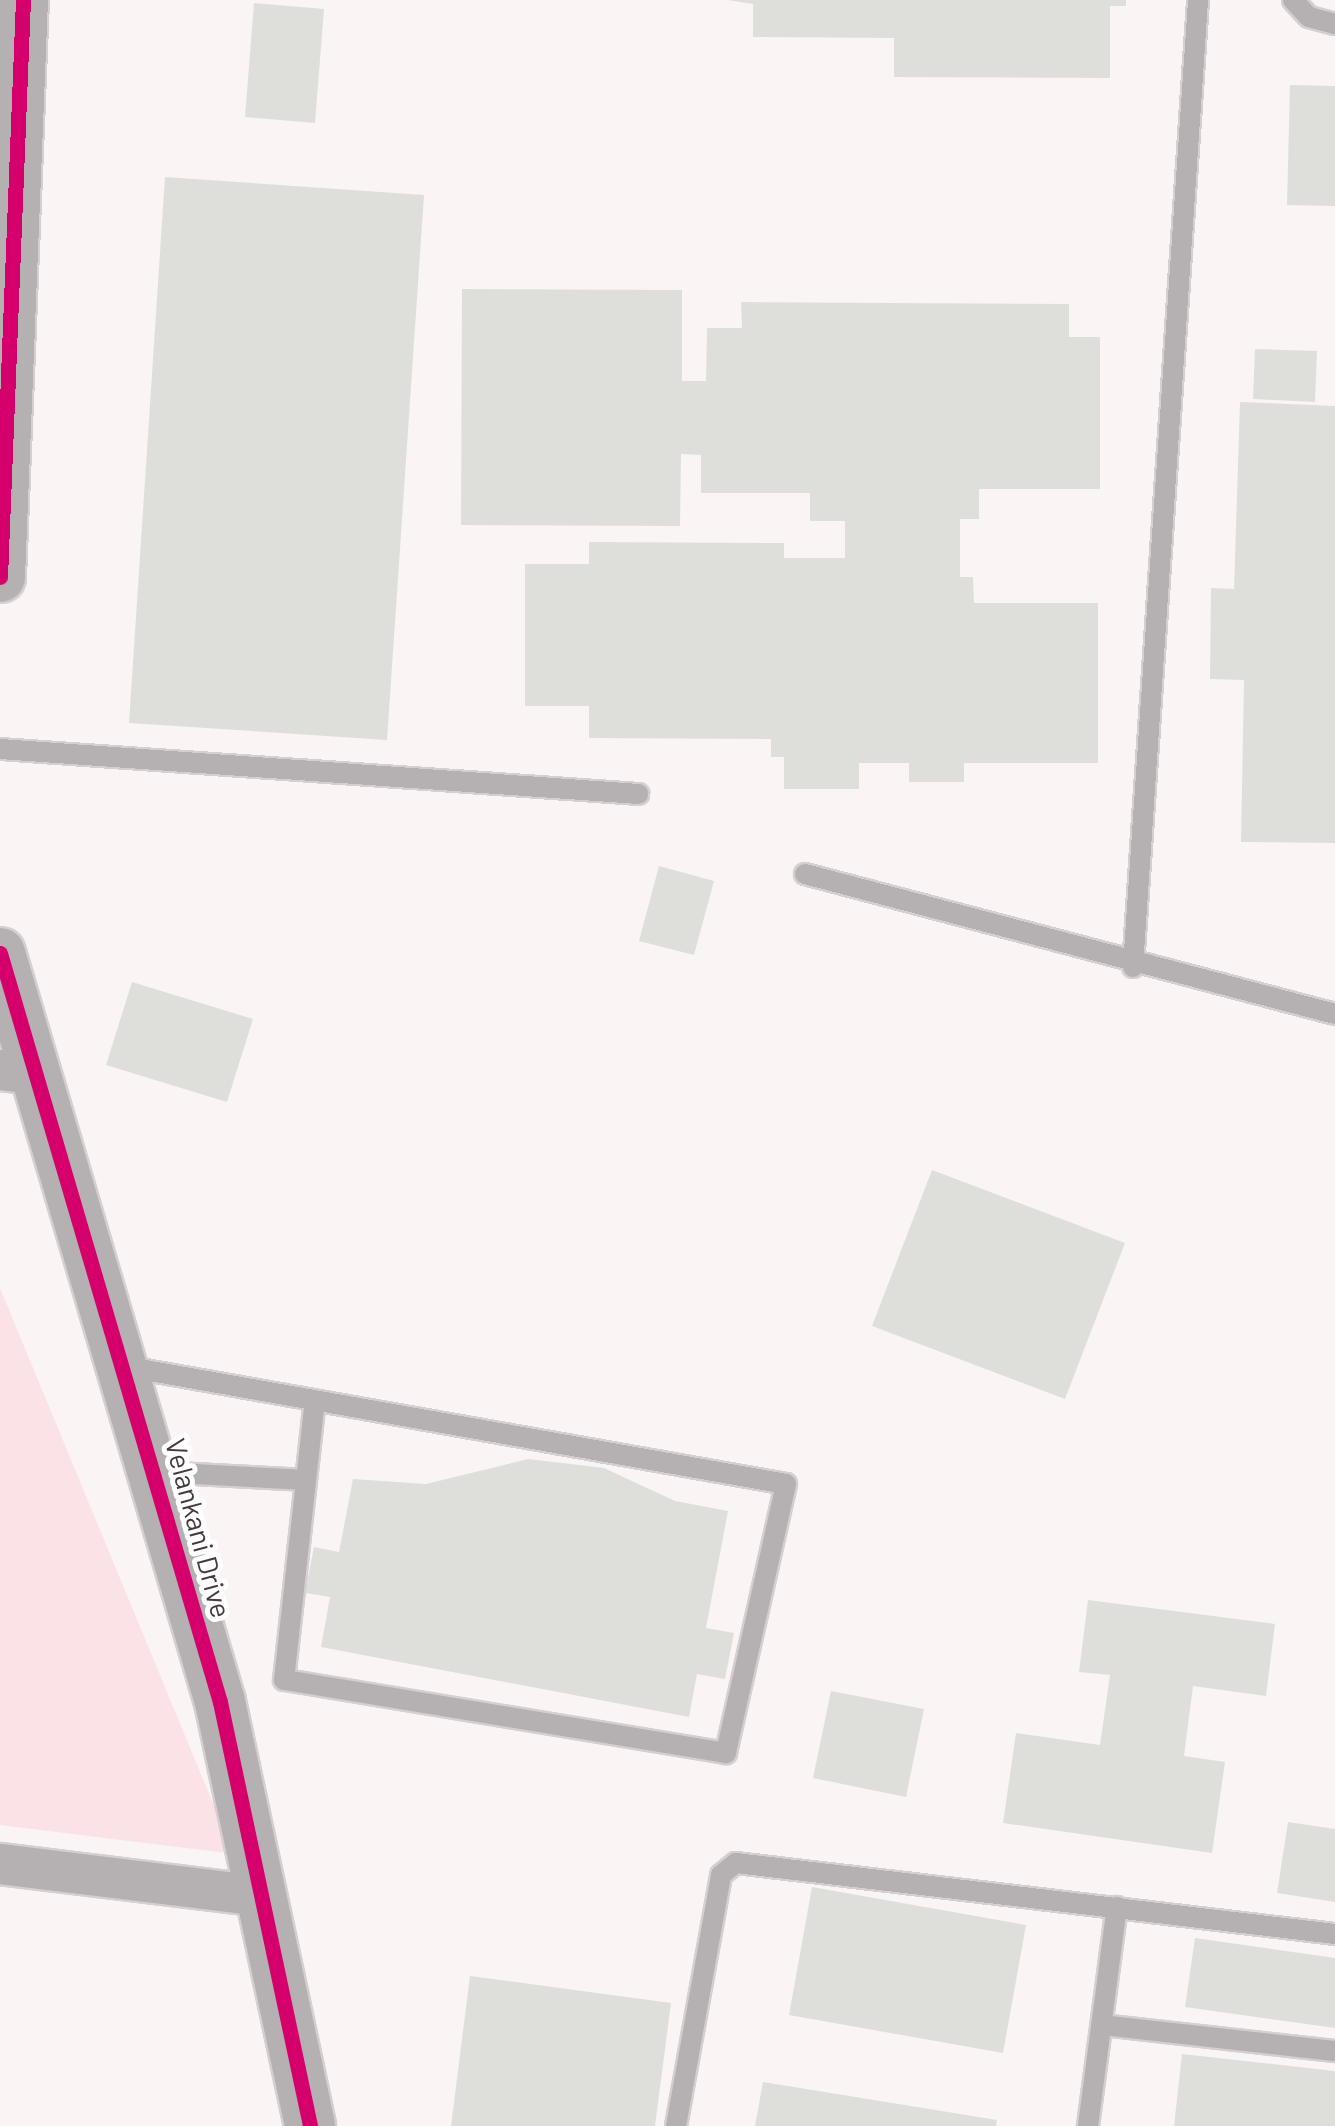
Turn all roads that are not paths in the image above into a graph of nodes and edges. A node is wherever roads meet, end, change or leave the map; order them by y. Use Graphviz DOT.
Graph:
graph roads {
  1 [pos="23,0"];
  2 [pos="1198,0"];
  3 [pos="1294,0"];
  4 [pos="1335,24"];
  5 [pos="5,252"];
  6 [pos="4,322"];
  7 [pos="0,556"];
  8 [pos="0,749"];
  9 [pos="638,794"];
  10 [pos="806,874"];
  11 [pos="0,953"];
  12 [pos="1134,966"];
  13 [pos="1335,1014"];
  14 [pos="18,1072"];
  15 [pos="128,1367"];
  16 [pos="315,1400"];
  17 [pos="158,1472"];
  18 [pos="306,1480"];
  19 [pos="0,1864"];
  20 [pos="262,1896"];
  21 [pos="1117,1907"];
  22 [pos="1335,1934"];
  23 [pos="1102,2025"];
  24 [pos="1335,2051"];
  25 [pos="310,2126"];
  26 [pos="676,2126"];
  27 [pos="1088,2126"];
  1 -- 5 [label="street"];
  2 -- 12 [label="lane"];
  3 -- 4 [label="lane"];
  5 -- 6 [label="street"];
  6 -- 7 [label="street"];
  8 -- 9 [label="lane"];
  10 -- 12 [label="lane"];
  11 -- 14 [label="street, Velankani Drive"];
  12 -- 13 [label="lane"];
  14 -- 15 [label="street, Velankani Drive"];
  15 -- 16 [label="lane"];
  15 -- 17 [label="street, Velankani Drive"];
  16 -- 18 [label="lane"];
  16 -- 18 [label="lane"];
  17 -- 18 [label="lane"];
  17 -- 20 [label="street, Velankani Drive"];
  19 -- 20 [label="street"];
  20 -- 25 [label="street, Velankani Drive"];
  21 -- 22 [label="lane"];
  21 -- 23 [label="lane"];
  21 -- 26 [label="lane"];
  23 -- 24 [label="lane"];
  23 -- 27 [label="lane"];
}
